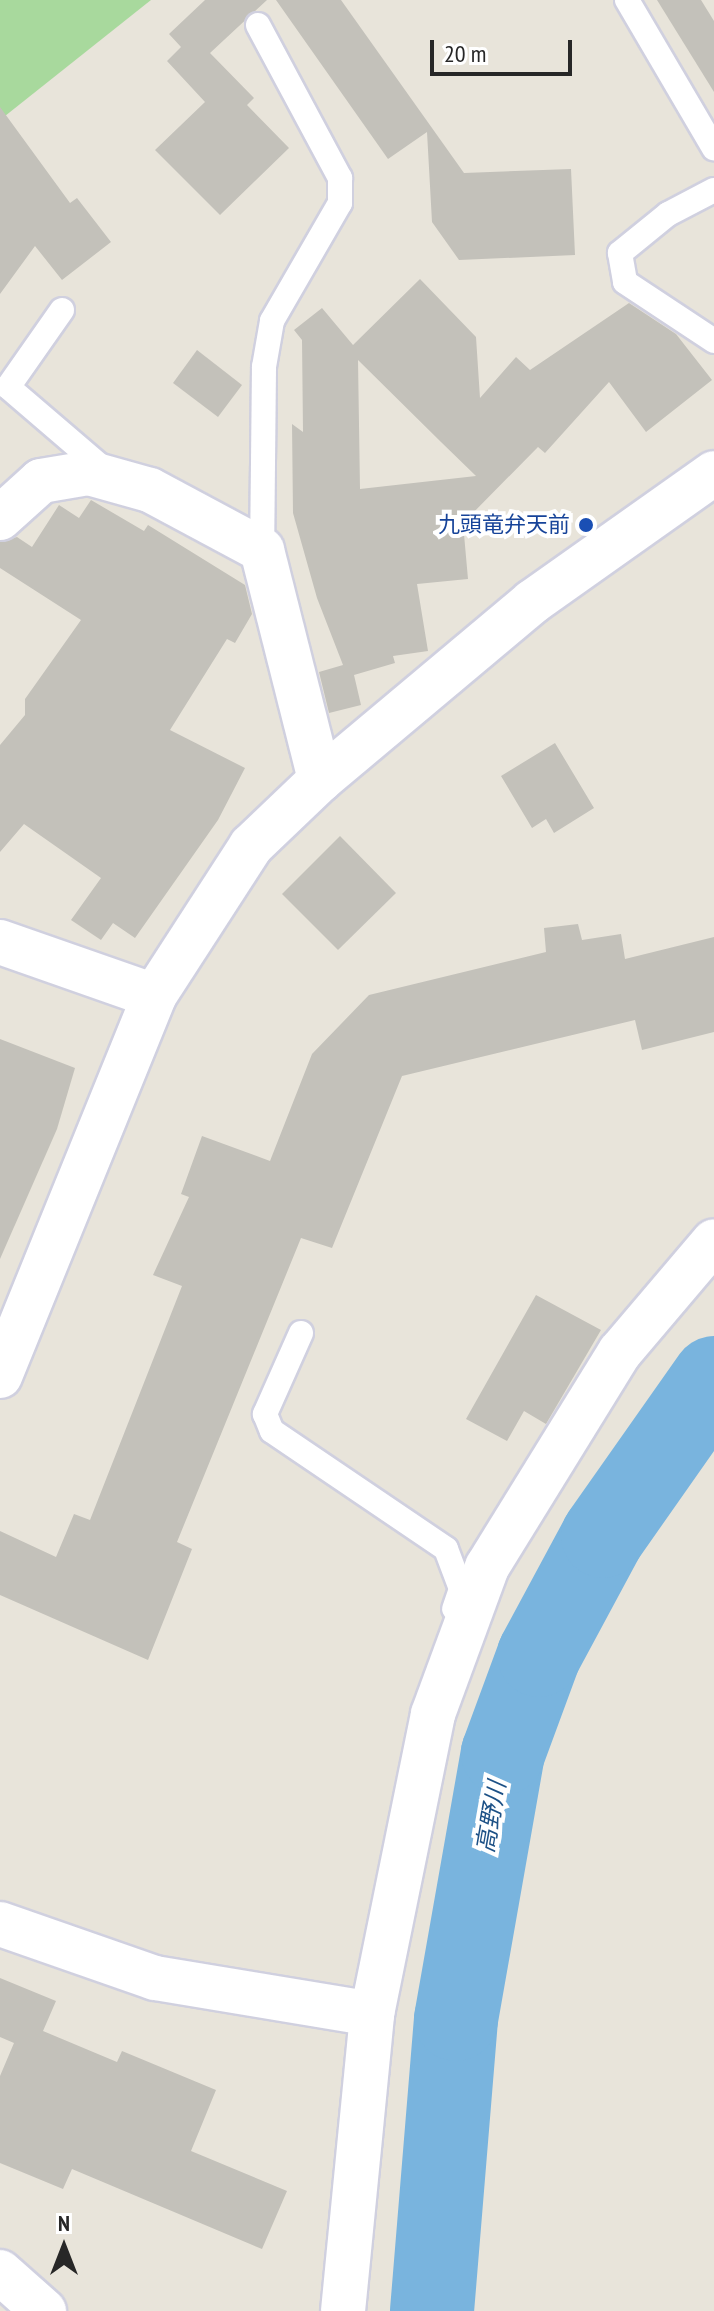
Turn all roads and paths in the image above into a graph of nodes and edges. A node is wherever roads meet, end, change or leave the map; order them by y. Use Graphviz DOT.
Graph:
graph roads {
  1 [pos="627,0"];
  2 [pos="258,25"];
  3 [pos="714,148"];
  4 [pos="714,190"];
  5 [pos="62,310"];
  6 [pos="714,341"];
  7 [pos="714,473"];
  8 [pos="111,476"];
  9 [pos="0,518"];
  10 [pos="262,550"];
  11 [pos="320,780"];
  12 [pos="0,942"];
  13 [pos="154,996"];
  14 [pos="714,1241"];
  15 [pos="301,1333"];
  16 [pos="3,1363"];
  17 [pos="433,1714"];
  18 [pos="0,1924"];
  19 [pos="372,2014"];
  20 [pos="0,2272"];
  21 [pos="44,2311"];
  22 [pos="343,2311"];
  1 -- 3 [label="lane"];
  2 -- 10 [label="lane"];
  4 -- 6 [label="lane"];
  5 -- 8 [label="lane"];
  7 -- 11 [label="street"];
  8 -- 9 [label="street"];
  8 -- 10 [label="street"];
  10 -- 11 [label="street"];
  11 -- 13 [label="street"];
  12 -- 13 [label="street"];
  13 -- 16 [label="street"];
  14 -- 17 [label="street"];
  15 -- 17 [label="lane"];
  17 -- 19 [label="street"];
  18 -- 19 [label="street"];
  19 -- 22 [label="street"];
  20 -- 21 [label="street"];
}
